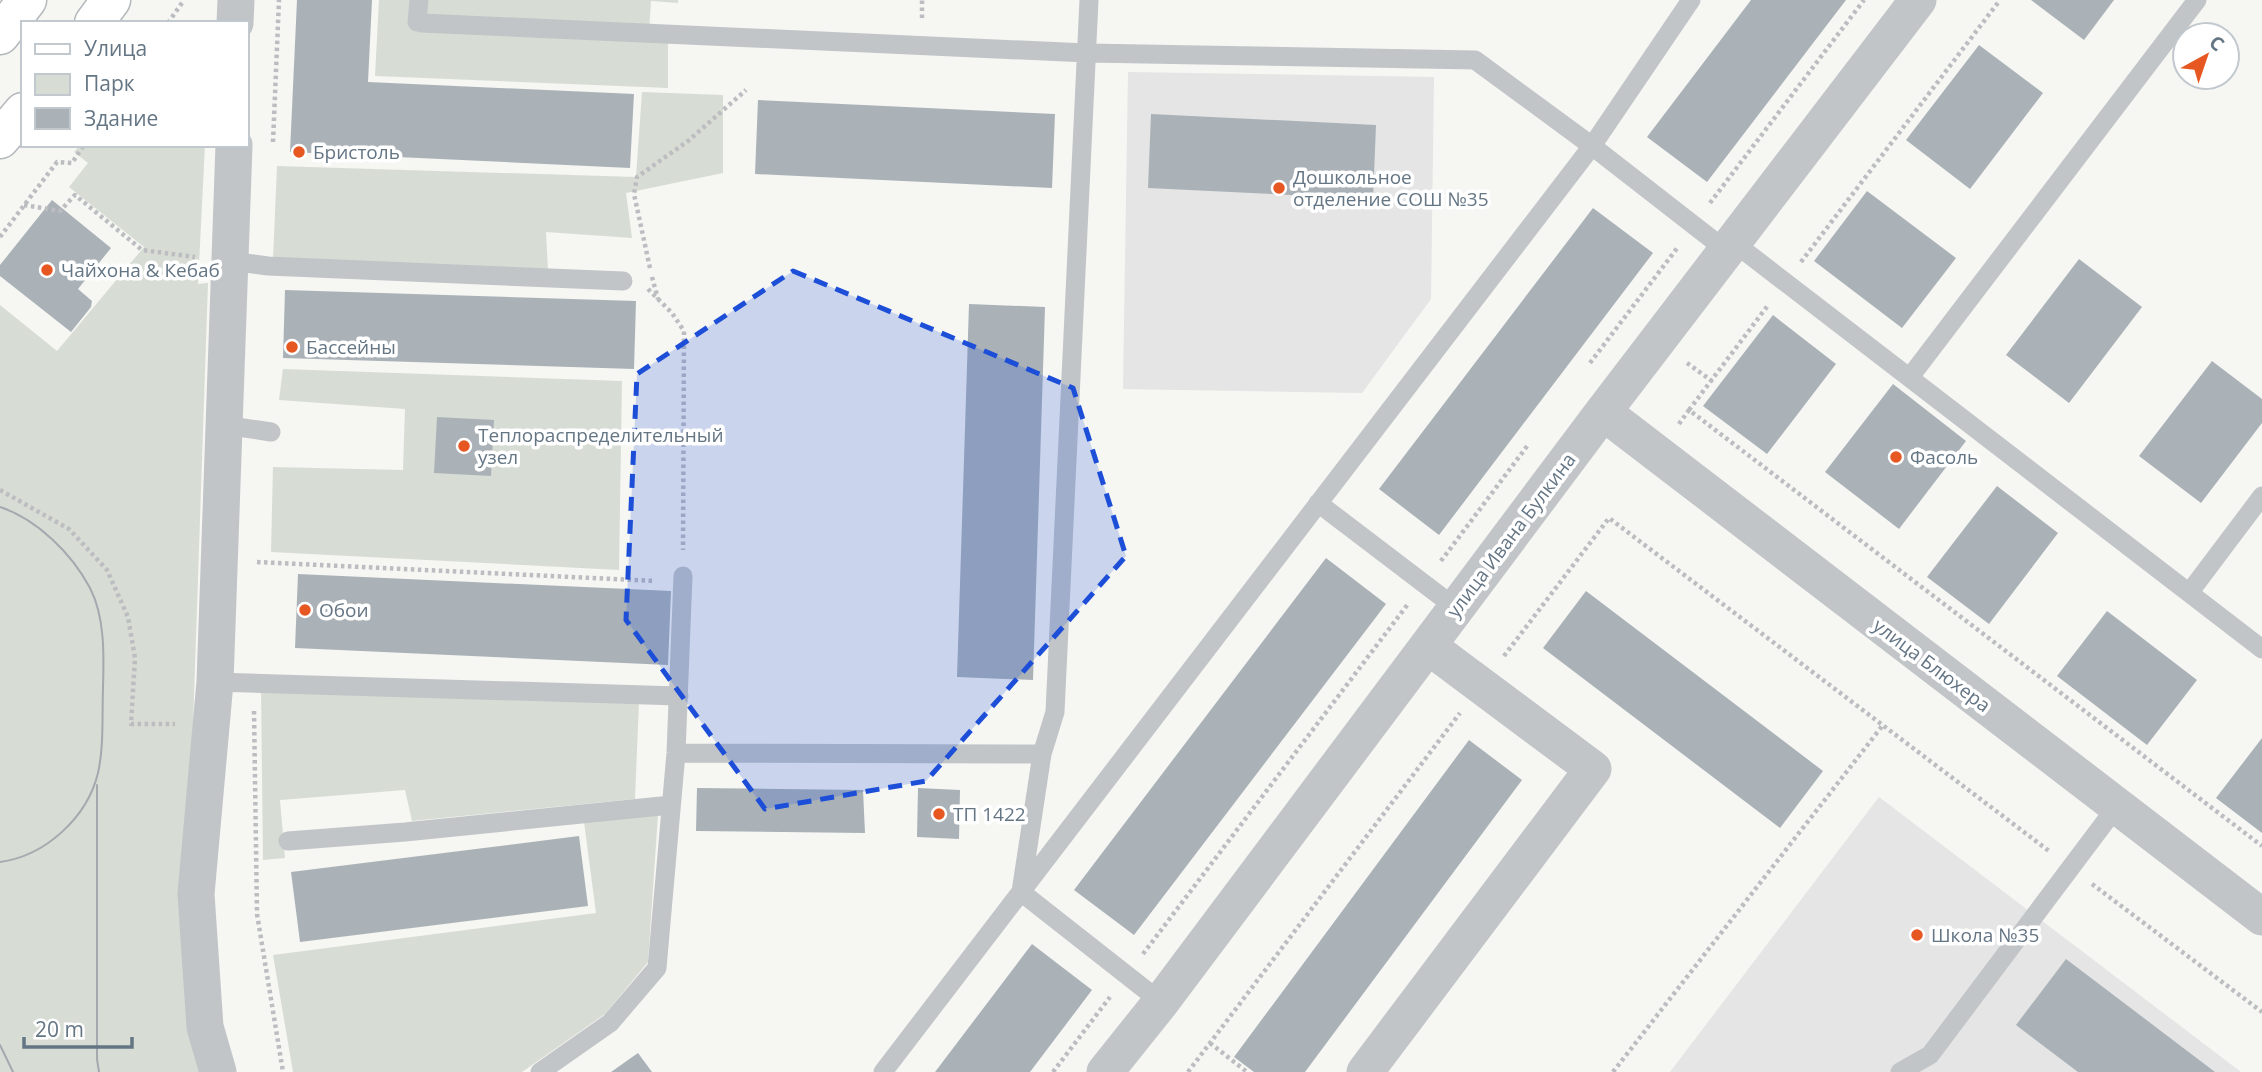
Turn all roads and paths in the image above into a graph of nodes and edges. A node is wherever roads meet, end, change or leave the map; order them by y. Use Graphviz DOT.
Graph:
graph roads {
  1 [pos="27,0"];
  2 [pos="111,0"];
  3 [pos="184,0"];
  4 [pos="236,0"];
  5 [pos="279,0"];
  6 [pos="419,0"];
  7 [pos="922,0"];
  8 [pos="1089,0"];
  9 [pos="1691,0"];
  10 [pos="1864,0"];
  11 [pos="1918,0"];
  12 [pos="2000,0"];
  13 [pos="2197,0"];
  14 [pos="922,19"];
  15 [pos="95,21"];
  16 [pos="169,21"];
  17 [pos="235,21"];
  18 [pos="0,35"];
  19 [pos="1087,53"];
  20 [pos="746,90"];
  21 [pos="21,114"];
  22 [pos="0,139"];
  23 [pos="273,145"];
  24 [pos="1592,146"];
  25 [pos="83,147"];
  26 [pos="234,147"];
  27 [pos="24,205"];
  28 [pos="1694,225"];
  29 [pos="0,237"];
  30 [pos="1730,246"];
  31 [pos="230,261"];
  32 [pos="1799,264"];
  33 [pos="623,281"];
  34 [pos="658,300"];
  35 [pos="1771,301"];
  36 [pos="1684,360"];
  37 [pos="1583,372"];
  38 [pos="1910,377"];
  39 [pos="1712,381"];
  40 [pos="1689,410"];
  41 [pos="1603,412"];
  42 [pos="224,425"];
  43 [pos="271,432"];
  44 [pos="1673,432"];
  45 [pos="1533,439"];
  46 [pos="0,490"];
  47 [pos="2262,496"];
  48 [pos="1318,503"];
  49 [pos="258,550"];
  50 [pos="257,562"];
  51 [pos="257,573"];
  52 [pos="683,576"];
  53 [pos="661,581"];
  54 [pos="1424,584"];
  55 [pos="2189,593"];
  56 [pos="1456,608"];
  57 [pos="1428,646"];
  58 [pos="2262,649"];
  59 [pos="215,682"];
  60 [pos="255,682"];
  61 [pos="1481,686"];
  62 [pos="679,696"];
  63 [pos="180,724"];
  64 [pos="1883,725"];
  65 [pos="676,753"];
  66 [pos="1042,754"];
  67 [pos="671,804"];
  68 [pos="2117,806"];
  69 [pos="288,841"];
  70 [pos="2262,846"];
  71 [pos="2071,868"];
  72 [pos="1021,892"];
  73 [pos="2262,917"];
  74 [pos="1127,975"];
  75 [pos="1161,1002"];
  76 [pos="2262,1012"];
  77 [pos="1210,1043"];
  78 [pos="1926,1063"];
  79 [pos="218,1072"];
  80 [pos="283,1072"];
  81 [pos="540,1072"];
  82 [pos="883,1072"];
  83 [pos="1053,1072"];
  84 [pos="1104,1072"];
  85 [pos="1188,1072"];
  86 [pos="1247,1072"];
  87 [pos="1365,1072"];
  88 [pos="1613,1072"];
  89 [pos="1900,1072"];
  1 -- 18 [label="main road"];
  2 -- 15 [label="main road"];
  3 -- 16 [label="path"];
  4 -- 17 [label="street"];
  5 -- 23 [label="path"];
  6 -- 19 [label="lane"];
  7 -- 14 [label="path"];
  8 -- 19 [label="lane"];
  9 -- 24 [label="lane"];
  10 -- 28 [label="path"];
  11 -- 30 [label="street, улица Ивана Булкина"];
  12 -- 32 [label="path"];
  13 -- 38 [label="lane"];
  19 -- 24 [label="lane"];
  19 -- 66 [label="lane"];
  20 -- 34 [label="path"];
  21 -- 22 [label="main road"];
  24 -- 28 [label="lane"];
  24 -- 48 [label="lane"];
  25 -- 27 [label="path"];
  26 -- 31 [label="street"];
  27 -- 29 [label="path"];
  27 -- 31 [label="path"];
  28 -- 30 [label="lane"];
  28 -- 37 [label="path"];
  30 -- 38 [label="lane"];
  30 -- 41 [label="street, улица Ивана Булкина"];
  31 -- 33 [label="lane"];
  31 -- 42 [label="street"];
  33 -- 34 [label="path"];
  34 -- 52 [label="path"];
  35 -- 39 [label="path"];
  36 -- 39 [label="path"];
  38 -- 55 [label="lane"];
  39 -- 40 [label="path"];
  40 -- 44 [label="path"];
  40 -- 70 [label="path"];
  41 -- 56 [label="street, улица Ивана Булкина"];
  41 -- 68 [label="street, улица Блюхера"];
  42 -- 43 [label="lane"];
  42 -- 59 [label="street"];
  45 -- 54 [label="path"];
  46 -- 63 [label="path"];
  47 -- 55 [label="lane"];
  48 -- 54 [label="lane"];
  48 -- 72 [label="lane"];
  49 -- 50 [label="path"];
  50 -- 51 [label="path"];
  50 -- 53 [label="path"];
  52 -- 62 [label="lane"];
  54 -- 56 [label="lane"];
  54 -- 74 [label="path"];
  55 -- 58 [label="lane"];
  56 -- 57 [label="street, улица Ивана Булкина"];
  57 -- 61 [label="street"];
  57 -- 75 [label="street, улица Ивана Булкина"];
  59 -- 60 [label="lane"];
  59 -- 79 [label="street"];
  60 -- 62 [label="lane"];
  60 -- 80 [label="path"];
  61 -- 64 [label="path"];
  61 -- 77 [label="path"];
  61 -- 87 [label="street"];
  62 -- 65 [label="lane"];
  64 -- 71 [label="path"];
  64 -- 88 [label="path"];
  65 -- 66 [label="lane"];
  65 -- 67 [label="lane"];
  66 -- 72 [label="lane"];
  67 -- 69 [label="lane"];
  67 -- 81 [label="lane"];
  68 -- 71 [label="lane"];
  68 -- 73 [label="street, улица Блюхера"];
  71 -- 76 [label="path"];
  71 -- 78 [label="lane"];
  72 -- 74 [label="lane"];
  72 -- 82 [label="lane"];
  74 -- 75 [label="lane"];
  74 -- 83 [label="path"];
  75 -- 84 [label="street, улица Ивана Булкина"];
  77 -- 85 [label="path"];
  77 -- 86 [label="path"];
  78 -- 89 [label="lane"];
}
